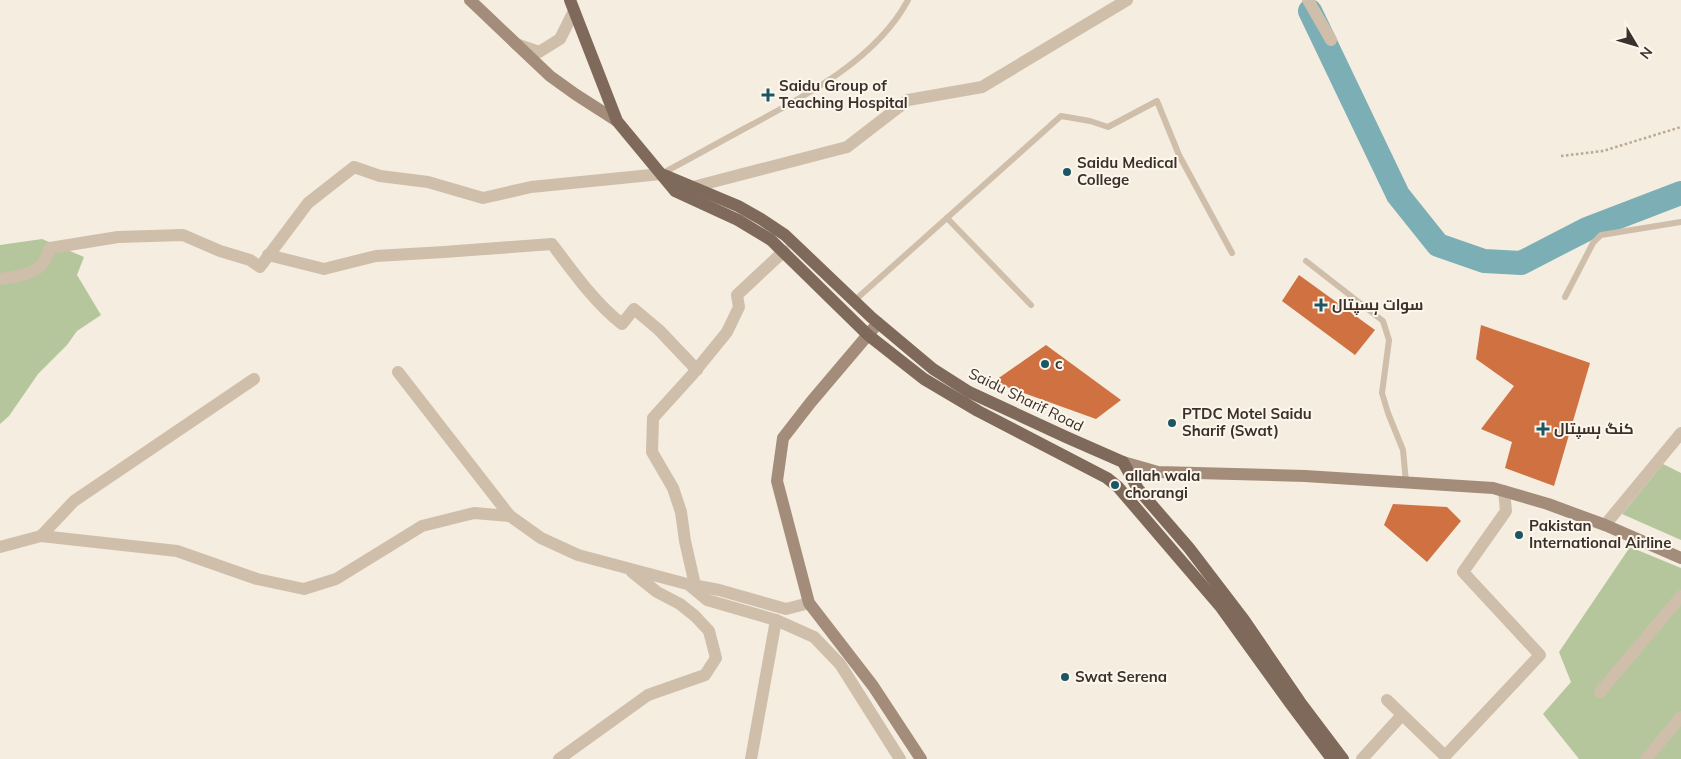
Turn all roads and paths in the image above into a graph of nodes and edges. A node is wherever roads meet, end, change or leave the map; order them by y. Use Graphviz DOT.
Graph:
graph roads {
  1 [pos="470,0"];
  2 [pos="908,0"];
  3 [pos="1127,0"];
  4 [pos="1308,0"];
  5 [pos="572,6"];
  6 [pos="1331,40"];
  7 [pos="514,43"];
  8 [pos="617,120"];
  9 [pos="1681,127"];
  10 [pos="1561,156"];
  11 [pos="662,174"];
  12 [pos="693,187"];
  13 [pos="947,218"];
  14 [pos="1681,222"];
  15 [pos="784,251"];
  16 [pos="1232,253"];
  17 [pos="268,255"];
  18 [pos="1306,261"];
  19 [pos="0,279"];
  20 [pos="1565,297"];
  21 [pos="854,301"];
  22 [pos="1031,305"];
  23 [pos="878,323"];
  24 [pos="868,335"];
  25 [pos="696,370"];
  26 [pos="398,372"];
  27 [pos="254,380"];
  28 [pos="985,400"];
  29 [pos="978,411"];
  30 [pos="1681,433"];
  31 [pos="1123,462"];
  32 [pos="1107,478"];
  33 [pos="1406,482"];
  34 [pos="1138,489"];
  35 [pos="1504,491"];
  36 [pos="510,516"];
  37 [pos="1605,525"];
  38 [pos="41,536"];
  39 [pos="0,547"];
  40 [pos="1681,558"];
  41 [pos="626,568"];
  42 [pos="691,584"];
  43 [pos="1681,596"];
  44 [pos="809,603"];
  45 [pos="776,620"];
  46 [pos="1600,692"];
  47 [pos="1387,700"];
  48 [pos="1296,705"];
  49 [pos="1402,715"];
  50 [pos="1681,717"];
  51 [pos="559,759"];
  52 [pos="750,759"];
  53 [pos="900,759"];
  54 [pos="921,759"];
  55 [pos="1332,759"];
  56 [pos="1343,759"];
  57 [pos="1362,759"];
  58 [pos="1646,759"];
  1 -- 7 [label="street"];
  2 -- 11 [label="lane"];
  3 -- 12 [label="street"];
  4 -- 6 [label="street"];
  5 -- 7 [label="street"];
  5 -- 8 [label="main road, Saidu Sharif Road"];
  7 -- 8 [label="street"];
  8 -- 11 [label="main road, Saidu Sharif Road"];
  9 -- 10 [label="path"];
  11 -- 12 [label="main road, Saidu Sharif Road"];
  11 -- 15 [label="main road"];
  11 -- 17 [label="street"];
  12 -- 21 [label="main road, Saidu Sharif Road"];
  13 -- 16 [label="lane"];
  13 -- 21 [label="lane"];
  13 -- 22 [label="lane"];
  14 -- 20 [label="lane"];
  15 -- 24 [label="main road"];
  15 -- 25 [label="street"];
  17 -- 19 [label="street"];
  17 -- 25 [label="street"];
  18 -- 33 [label="lane"];
  21 -- 23 [label="main road, Saidu Sharif Road"];
  23 -- 24 [label="street"];
  23 -- 28 [label="main road, Saidu Sharif Road"];
  24 -- 29 [label="main road"];
  24 -- 44 [label="street"];
  25 -- 42 [label="street"];
  26 -- 36 [label="street"];
  27 -- 38 [label="street"];
  28 -- 29 [label="main road"];
  28 -- 31 [label="main road, Saidu Sharif Road"];
  29 -- 32 [label="main road"];
  30 -- 37 [label="street"];
  31 -- 33 [label="street"];
  31 -- 34 [label="main road"];
  32 -- 34 [label="main road"];
  32 -- 48 [label="main road"];
  33 -- 35 [label="street"];
  34 -- 48 [label="main road"];
  35 -- 37 [label="street"];
  35 -- 49 [label="street"];
  36 -- 38 [label="street"];
  36 -- 41 [label="street"];
  37 -- 40 [label="street"];
  38 -- 39 [label="street"];
  41 -- 42 [label="street"];
  41 -- 51 [label="street"];
  42 -- 44 [label="street"];
  42 -- 45 [label="street"];
  43 -- 46 [label="street"];
  44 -- 54 [label="street"];
  45 -- 52 [label="street"];
  45 -- 53 [label="street"];
  47 -- 49 [label="street"];
  48 -- 55 [label="main road"];
  48 -- 56 [label="main road"];
  49 -- 57 [label="street"];
  50 -- 58 [label="street"];
}
